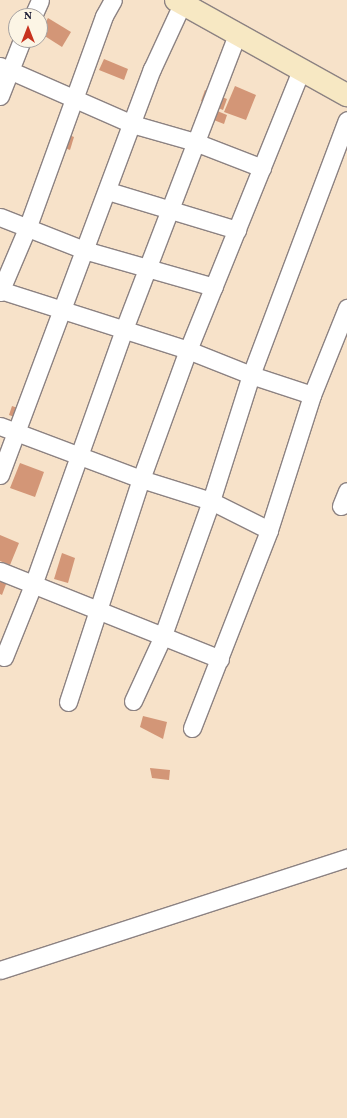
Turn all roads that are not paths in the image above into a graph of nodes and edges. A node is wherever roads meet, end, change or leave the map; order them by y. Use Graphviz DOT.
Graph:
graph roads {
  1 [pos="113,0"];
  2 [pos="179,2"];
  3 [pos="237,34"];
  4 [pos="17,48"];
  5 [pos="4,67"];
  6 [pos="301,70"];
  7 [pos="347,95"];
  8 [pos="0,96"];
  9 [pos="73,97"];
  10 [pos="347,120"];
  11 [pos="132,124"];
  12 [pos="196,142"];
  13 [pos="262,168"];
  14 [pos="108,191"];
  15 [pos="169,211"];
  16 [pos="0,216"];
  17 [pos="28,226"];
  18 [pos="237,230"];
  19 [pos="84,250"];
  20 [pos="148,267"];
  21 [pos="214,287"];
  22 [pos="0,291"];
  23 [pos="347,308"];
  24 [pos="59,311"];
  25 [pos="124,330"];
  26 [pos="188,350"];
  27 [pos="251,375"];
  28 [pos="312,395"];
  29 [pos="0,426"];
  30 [pos="17,432"];
  31 [pos="78,454"];
  32 [pos="0,475"];
  33 [pos="141,479"];
  34 [pos="211,501"];
  35 [pos="269,530"];
  36 [pos="0,571"];
  37 [pos="32,585"];
  38 [pos="100,611"];
  39 [pos="162,638"];
  40 [pos="4,657"];
  41 [pos="220,659"];
  42 [pos="133,701"];
  43 [pos="68,702"];
  44 [pos="192,728"];
  45 [pos="347,858"];
  46 [pos="0,970"];
  1 -- 9 [label="street"];
  2 -- 3 [label="main road"];
  2 -- 11 [label="street"];
  3 -- 6 [label="main road"];
  3 -- 12 [label="street"];
  4 -- 5 [label="street"];
  5 -- 8 [label="street"];
  5 -- 9 [label="street"];
  6 -- 7 [label="main road"];
  6 -- 13 [label="street"];
  9 -- 11 [label="street"];
  9 -- 17 [label="street"];
  10 -- 27 [label="street"];
  11 -- 12 [label="street"];
  11 -- 14 [label="street"];
  12 -- 13 [label="street"];
  12 -- 15 [label="street"];
  13 -- 18 [label="street"];
  14 -- 15 [label="street"];
  14 -- 19 [label="street"];
  15 -- 18 [label="street"];
  15 -- 20 [label="street"];
  16 -- 17 [label="street"];
  17 -- 19 [label="street"];
  17 -- 22 [label="street"];
  18 -- 21 [label="street"];
  19 -- 20 [label="street"];
  19 -- 24 [label="street"];
  20 -- 21 [label="street"];
  20 -- 25 [label="street"];
  21 -- 26 [label="street"];
  22 -- 24 [label="street"];
  23 -- 28 [label="street"];
  24 -- 25 [label="street"];
  24 -- 30 [label="street"];
  25 -- 26 [label="street"];
  25 -- 31 [label="street"];
  26 -- 27 [label="street"];
  26 -- 33 [label="street"];
  27 -- 28 [label="street"];
  27 -- 34 [label="street"];
  28 -- 35 [label="street"];
  29 -- 30 [label="street"];
  30 -- 31 [label="street"];
  30 -- 32 [label="street"];
  31 -- 33 [label="street"];
  31 -- 37 [label="street"];
  33 -- 34 [label="street"];
  33 -- 38 [label="street"];
  34 -- 35 [label="street"];
  34 -- 39 [label="street"];
  35 -- 41 [label="street"];
  36 -- 37 [label="street"];
  37 -- 38 [label="street"];
  37 -- 40 [label="street"];
  38 -- 39 [label="street"];
  38 -- 43 [label="street"];
  39 -- 41 [label="street"];
  39 -- 42 [label="street"];
  41 -- 44 [label="street"];
  45 -- 46 [label="street"];
}
